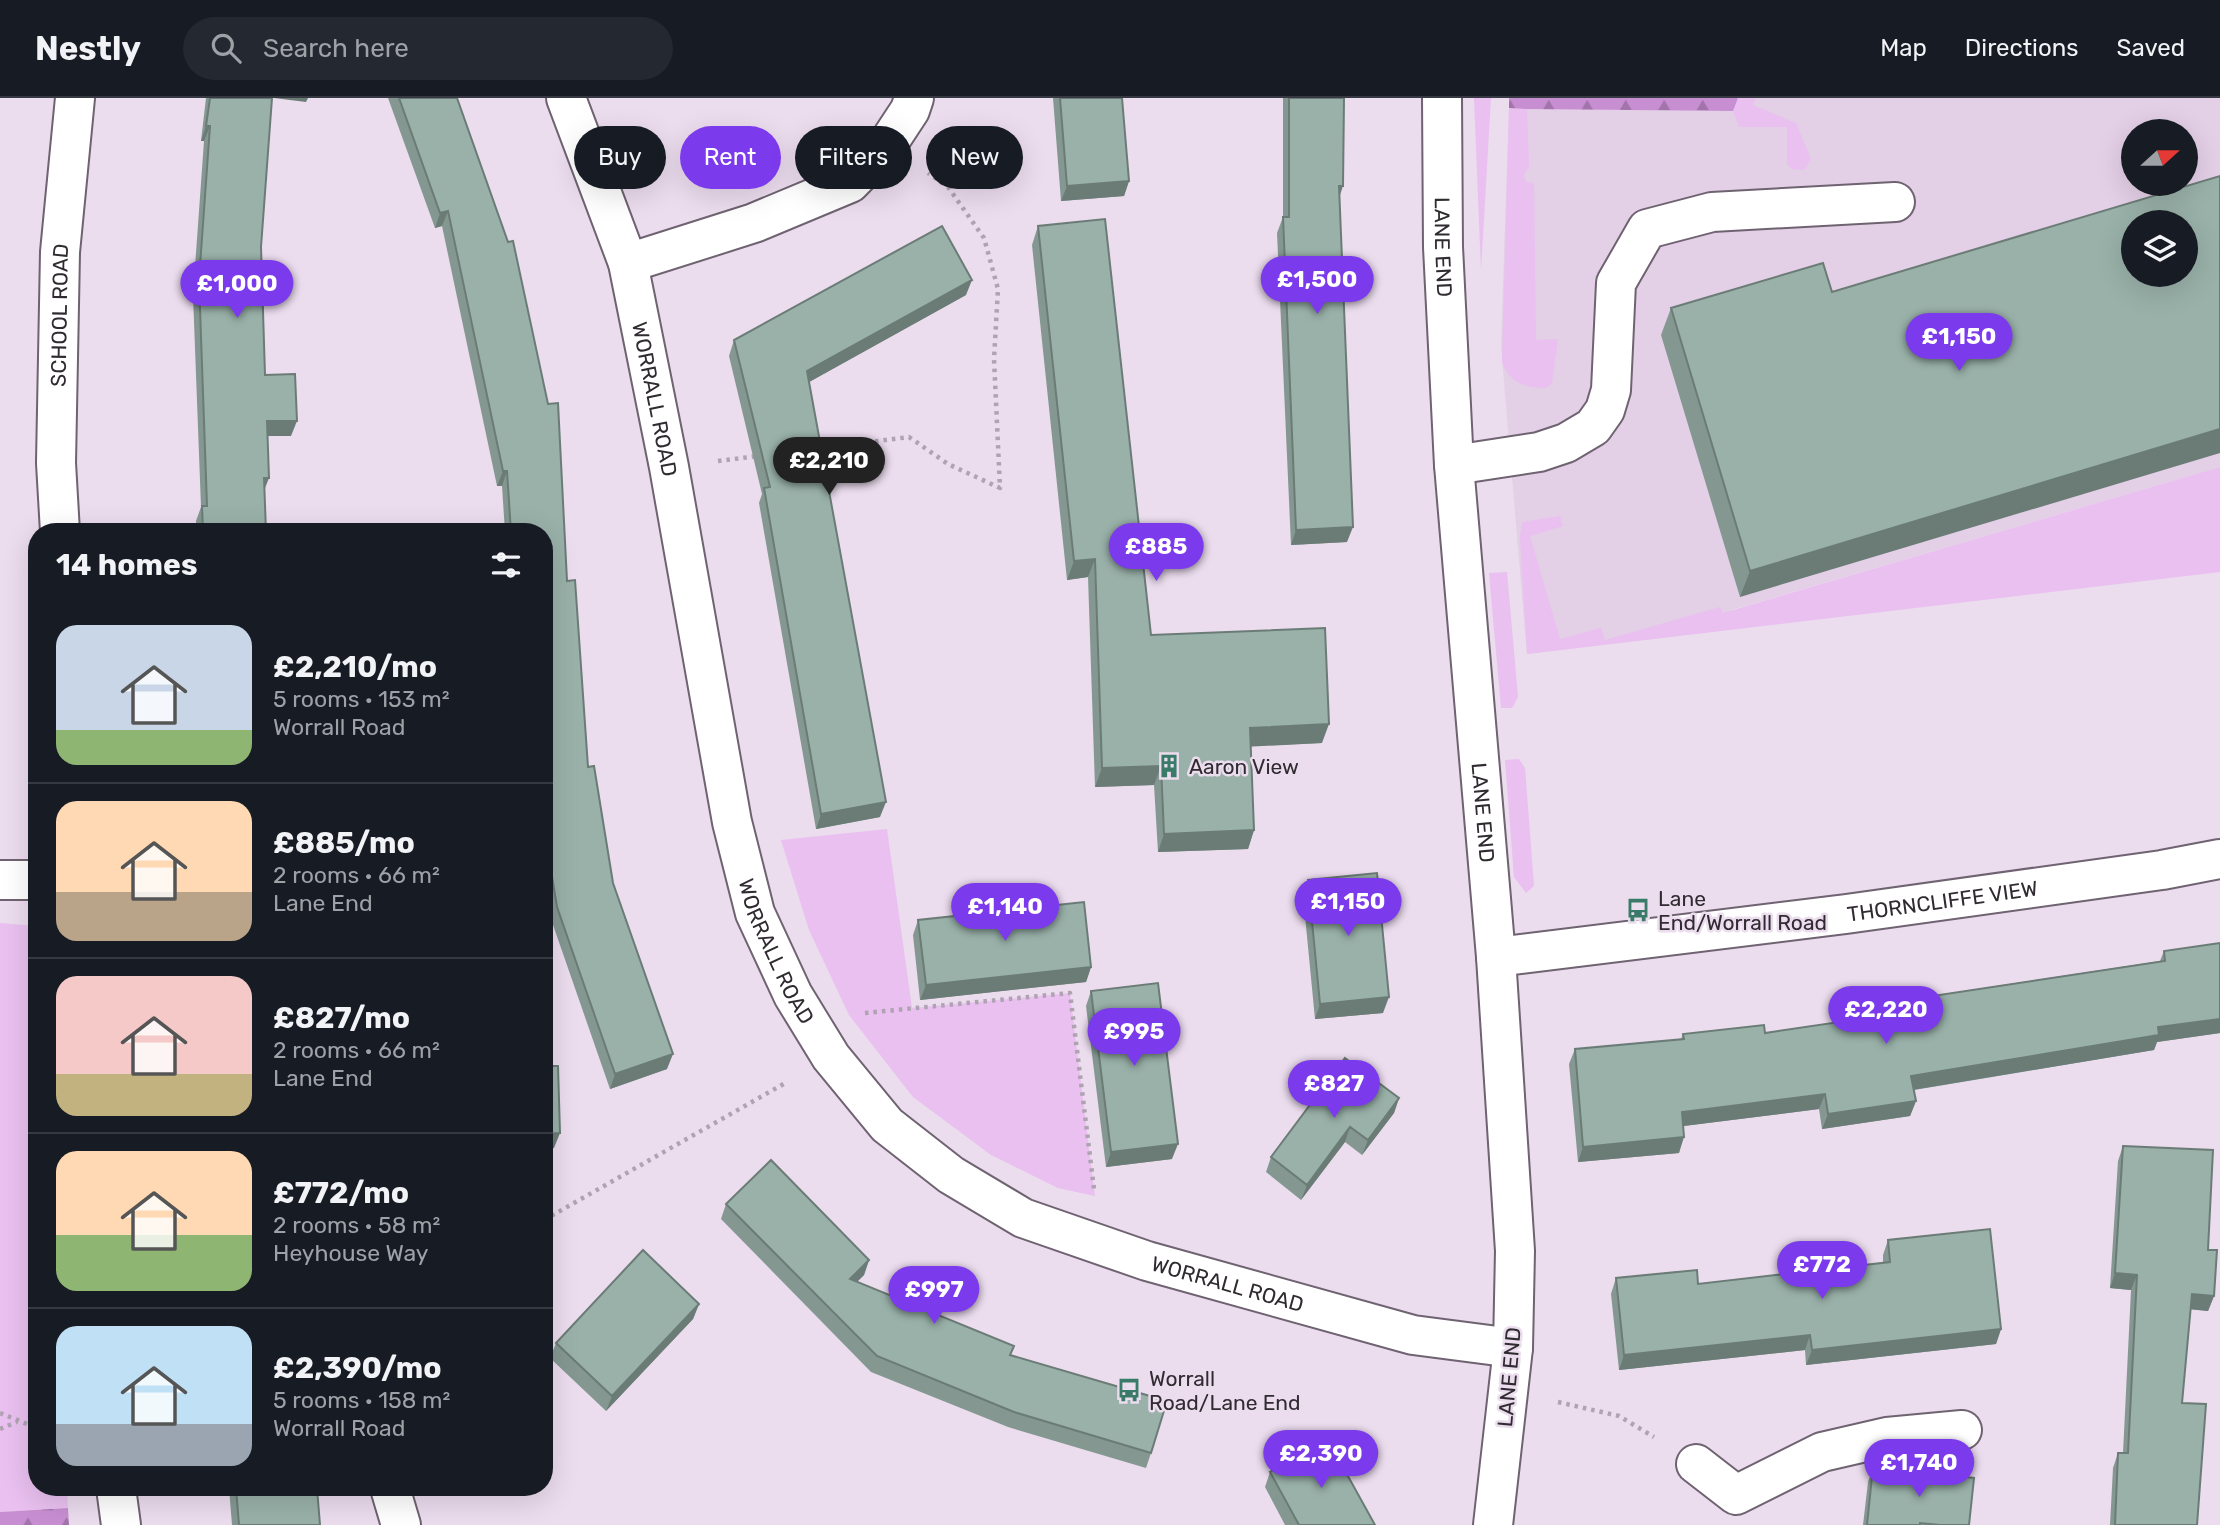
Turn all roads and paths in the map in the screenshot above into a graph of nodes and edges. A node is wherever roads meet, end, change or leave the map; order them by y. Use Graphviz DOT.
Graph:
graph roads {
  1 [pos="75,98"];
  2 [pos="566,98"];
  3 [pos="914,98"];
  4 [pos="1442,98"];
  5 [pos="899,126"];
  6 [pos="912,162"];
  7 [pos="836,189"];
  8 [pos="1895,202"];
  9 [pos="628,263"];
  10 [pos="802,451"];
  11 [pos="762,456"];
  12 [pos="1454,464"];
  13 [pos="669,467"];
  14 [pos="59,523"];
  15 [pos="2220,859"];
  16 [pos="0,880"];
  17 [pos="28,880"];
  18 [pos="1496,957"];
  19 [pos="808,1019"];
  20 [pos="831,1057"];
  21 [pos="553,1215"];
  22 [pos="1100,1245"];
  23 [pos="1513,1348"];
  24 [pos="1509,1392"];
  25 [pos="0,1413"];
  26 [pos="1619,1416"];
  27 [pos="18,1422"];
  28 [pos="28,1425"];
  29 [pos="0,1429"];
  30 [pos="1962,1430"];
  31 [pos="1696,1464"];
  32 [pos="117,1496"];
  33 [pos="392,1496"];
  34 [pos="1741,1510"];
  35 [pos="121,1525"];
  36 [pos="401,1525"];
  37 [pos="1493,1525"];
  1 -- 14 [label="street, SCHOOL ROAD"];
  2 -- 9 [label="street, WORRALL ROAD"];
  3 -- 5 [label="street"];
  4 -- 12 [label="street, LANE END"];
  6 -- 10 [label="path"];
  7 -- 9 [label="street"];
  8 -- 12 [label="street"];
  9 -- 13 [label="street, WORRALL ROAD"];
  11 -- 13 [label="path"];
  12 -- 18 [label="street, LANE END"];
  13 -- 19 [label="street, WORRALL ROAD"];
  15 -- 18 [label="street, THORNCLIFFE VIEW"];
  16 -- 17 [label="street"];
  18 -- 23 [label="street, LANE END"];
  19 -- 20 [label="street, WORRALL ROAD"];
  19 -- 22 [label="path"];
  20 -- 21 [label="path"];
  20 -- 22 [label="street, WORRALL ROAD"];
  22 -- 23 [label="street, WORRALL ROAD"];
  23 -- 24 [label="street, LANE END"];
  24 -- 26 [label="path"];
  24 -- 37 [label="street, LANE END"];
  25 -- 27 [label="path"];
  27 -- 28 [label="path"];
  27 -- 29 [label="path"];
  30 -- 34 [label="street"];
  31 -- 34 [label="street"];
  32 -- 35 [label="street"];
  33 -- 36 [label="street"];
}
